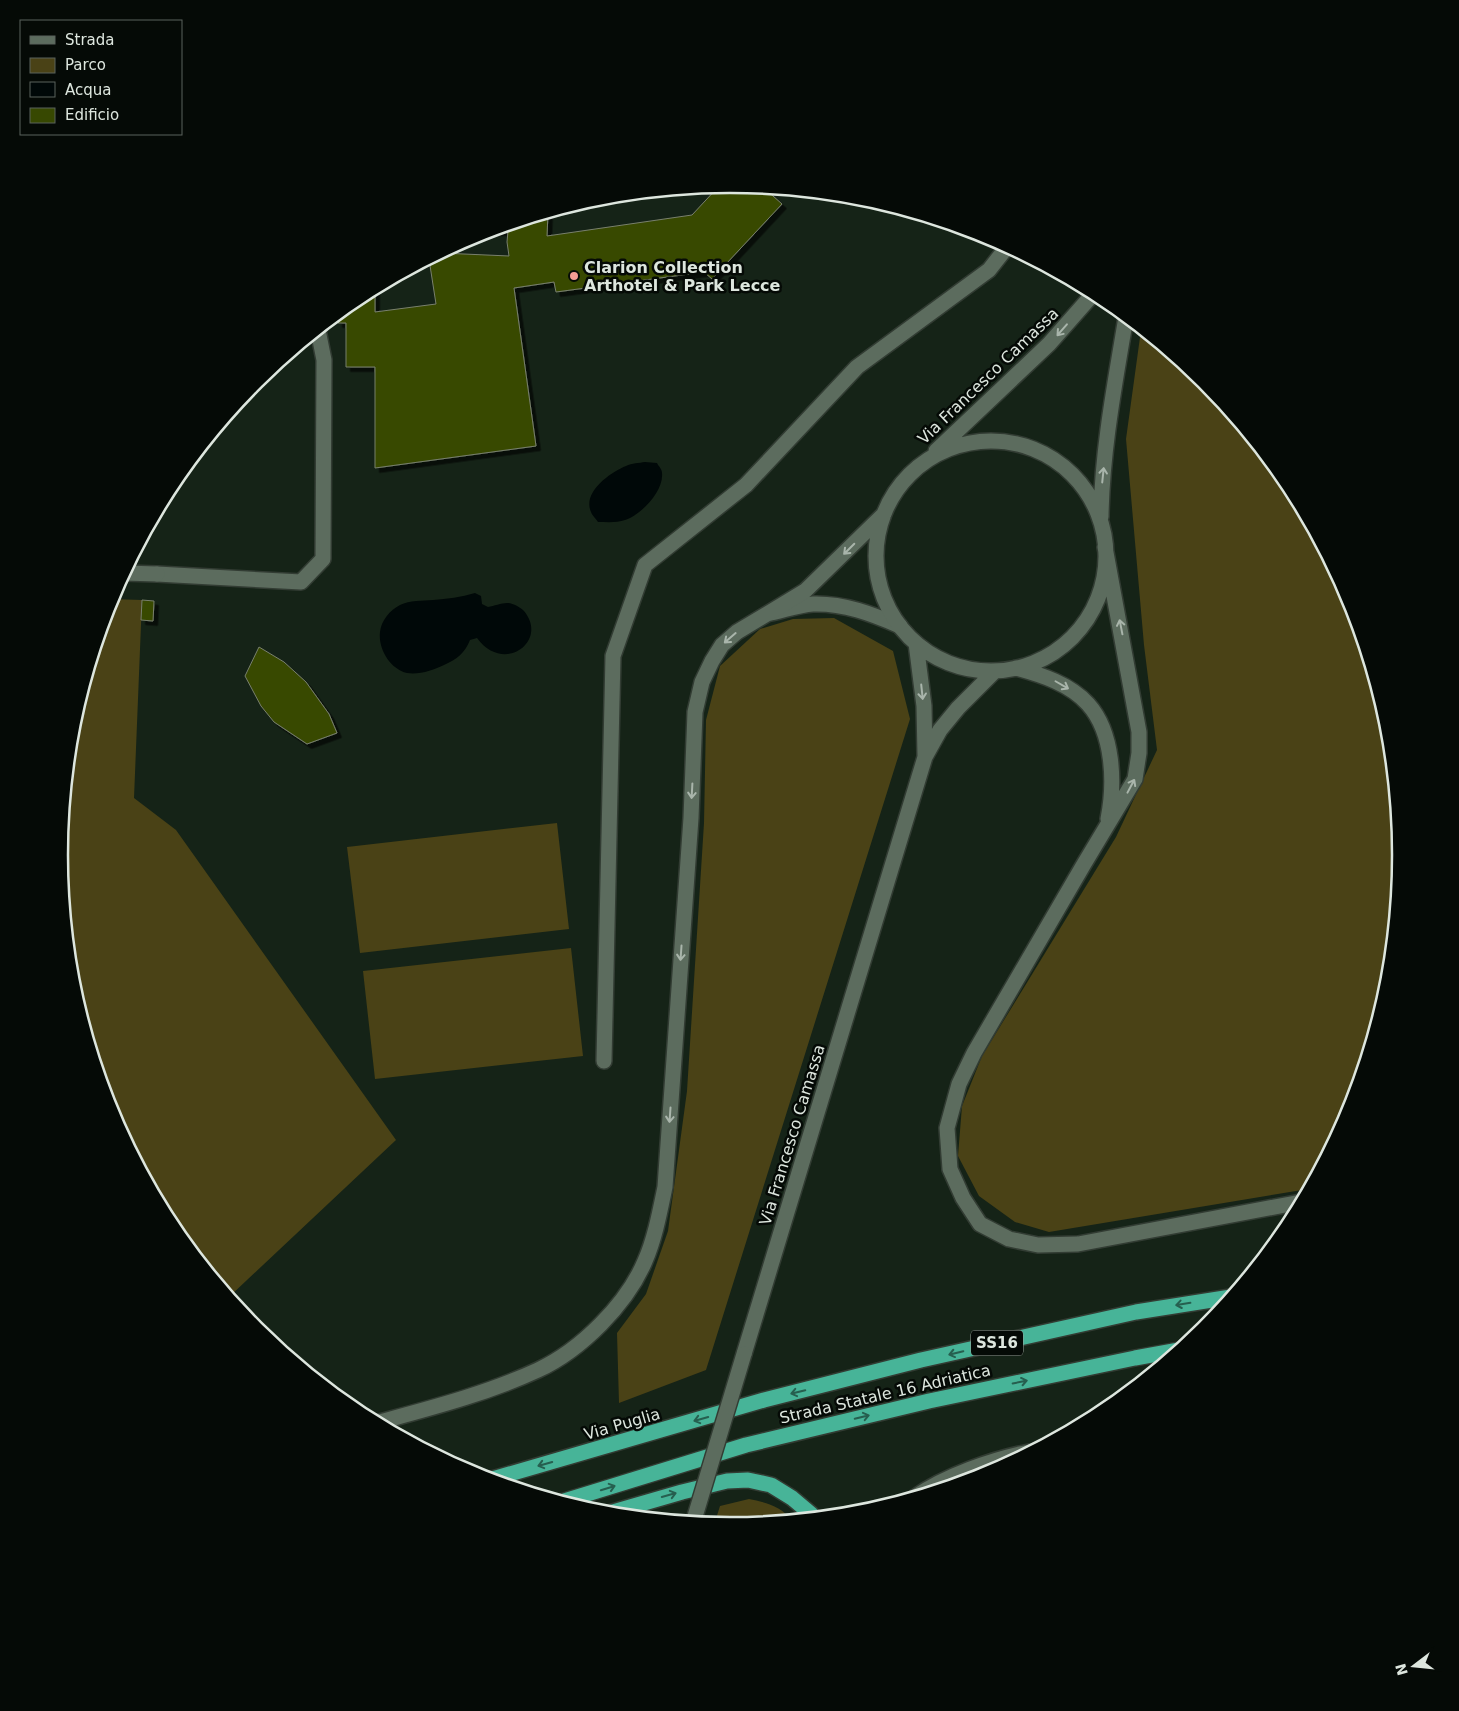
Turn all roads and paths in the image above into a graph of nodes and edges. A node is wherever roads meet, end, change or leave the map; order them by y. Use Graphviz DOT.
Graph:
graph roads {
  1 [pos="1002,253"];
  2 [pos="1088,300"];
  3 [pos="1125,324"];
  4 [pos="319,336"];
  5 [pos="926,461"];
  6 [pos="884,514"];
  7 [pos="1101,524"];
  8 [pos="1105,547"];
  9 [pos="131,573"];
  10 [pos="771,613"];
  11 [pos="900,626"];
  12 [pos="916,643"];
  13 [pos="1016,668"];
  14 [pos="995,671"];
  15 [pos="925,757"];
  16 [pos="1106,828"];
  17 [pos="604,1061"];
  18 [pos="1292,1204"];
  19 [pos="1222,1298"];
  20 [pos="1167,1352"];
  21 [pos="764,1400"];
  22 [pos="386,1421"];
  23 [pos="1003,1458"];
  24 [pos="502,1476"];
  25 [pos="950,1479"];
  26 [pos="573,1498"];
  27 [pos="624,1509"];
  28 [pos="809,1513"];
  29 [pos="695,1516"];
  1 -- 17 [label="street"];
  2 -- 5 [label="street, Via Francesco Camassa, one-way"];
  7 -- 3 [label="street, Via Francesco Camassa, one-way"];
  4 -- 9 [label="street"];
  5 -- 6 [label="street, Via Francesco Camassa"];
  5 -- 7 [label="street, Via Francesco Camassa"];
  6 -- 10 [label="street, one-way"];
  6 -- 11 [label="street, Via Francesco Camassa"];
  7 -- 8 [label="street, Via Francesco Camassa"];
  8 -- 13 [label="street, Via Francesco Camassa"];
  16 -- 8 [label="street, one-way"];
  10 -- 11 [label="street"];
  10 -- 22 [label="street, one-way"];
  11 -- 12 [label="street, Via Francesco Camassa"];
  12 -- 14 [label="street, Via Francesco Camassa"];
  12 -- 15 [label="street, Via Francesco Camassa, one-way"];
  13 -- 14 [label="street, Via Francesco Camassa"];
  13 -- 16 [label="street, one-way"];
  14 -- 15 [label="street, Via Francesco Camassa"];
  15 -- 29 [label="street, Via Francesco Camassa, bridge"];
  16 -- 18 [label="street"];
  19 -- 21 [label="highway, Strada Statale 16 Adriatica / SS16, one-way"];
  26 -- 20 [label="highway, Strada Statale 16 Adriatica, one-way"];
  21 -- 24 [label="highway, Via Puglia / SS16, one-way"];
  23 -- 25 [label="street"];
  27 -- 28 [label="highway, one-way"];
}
